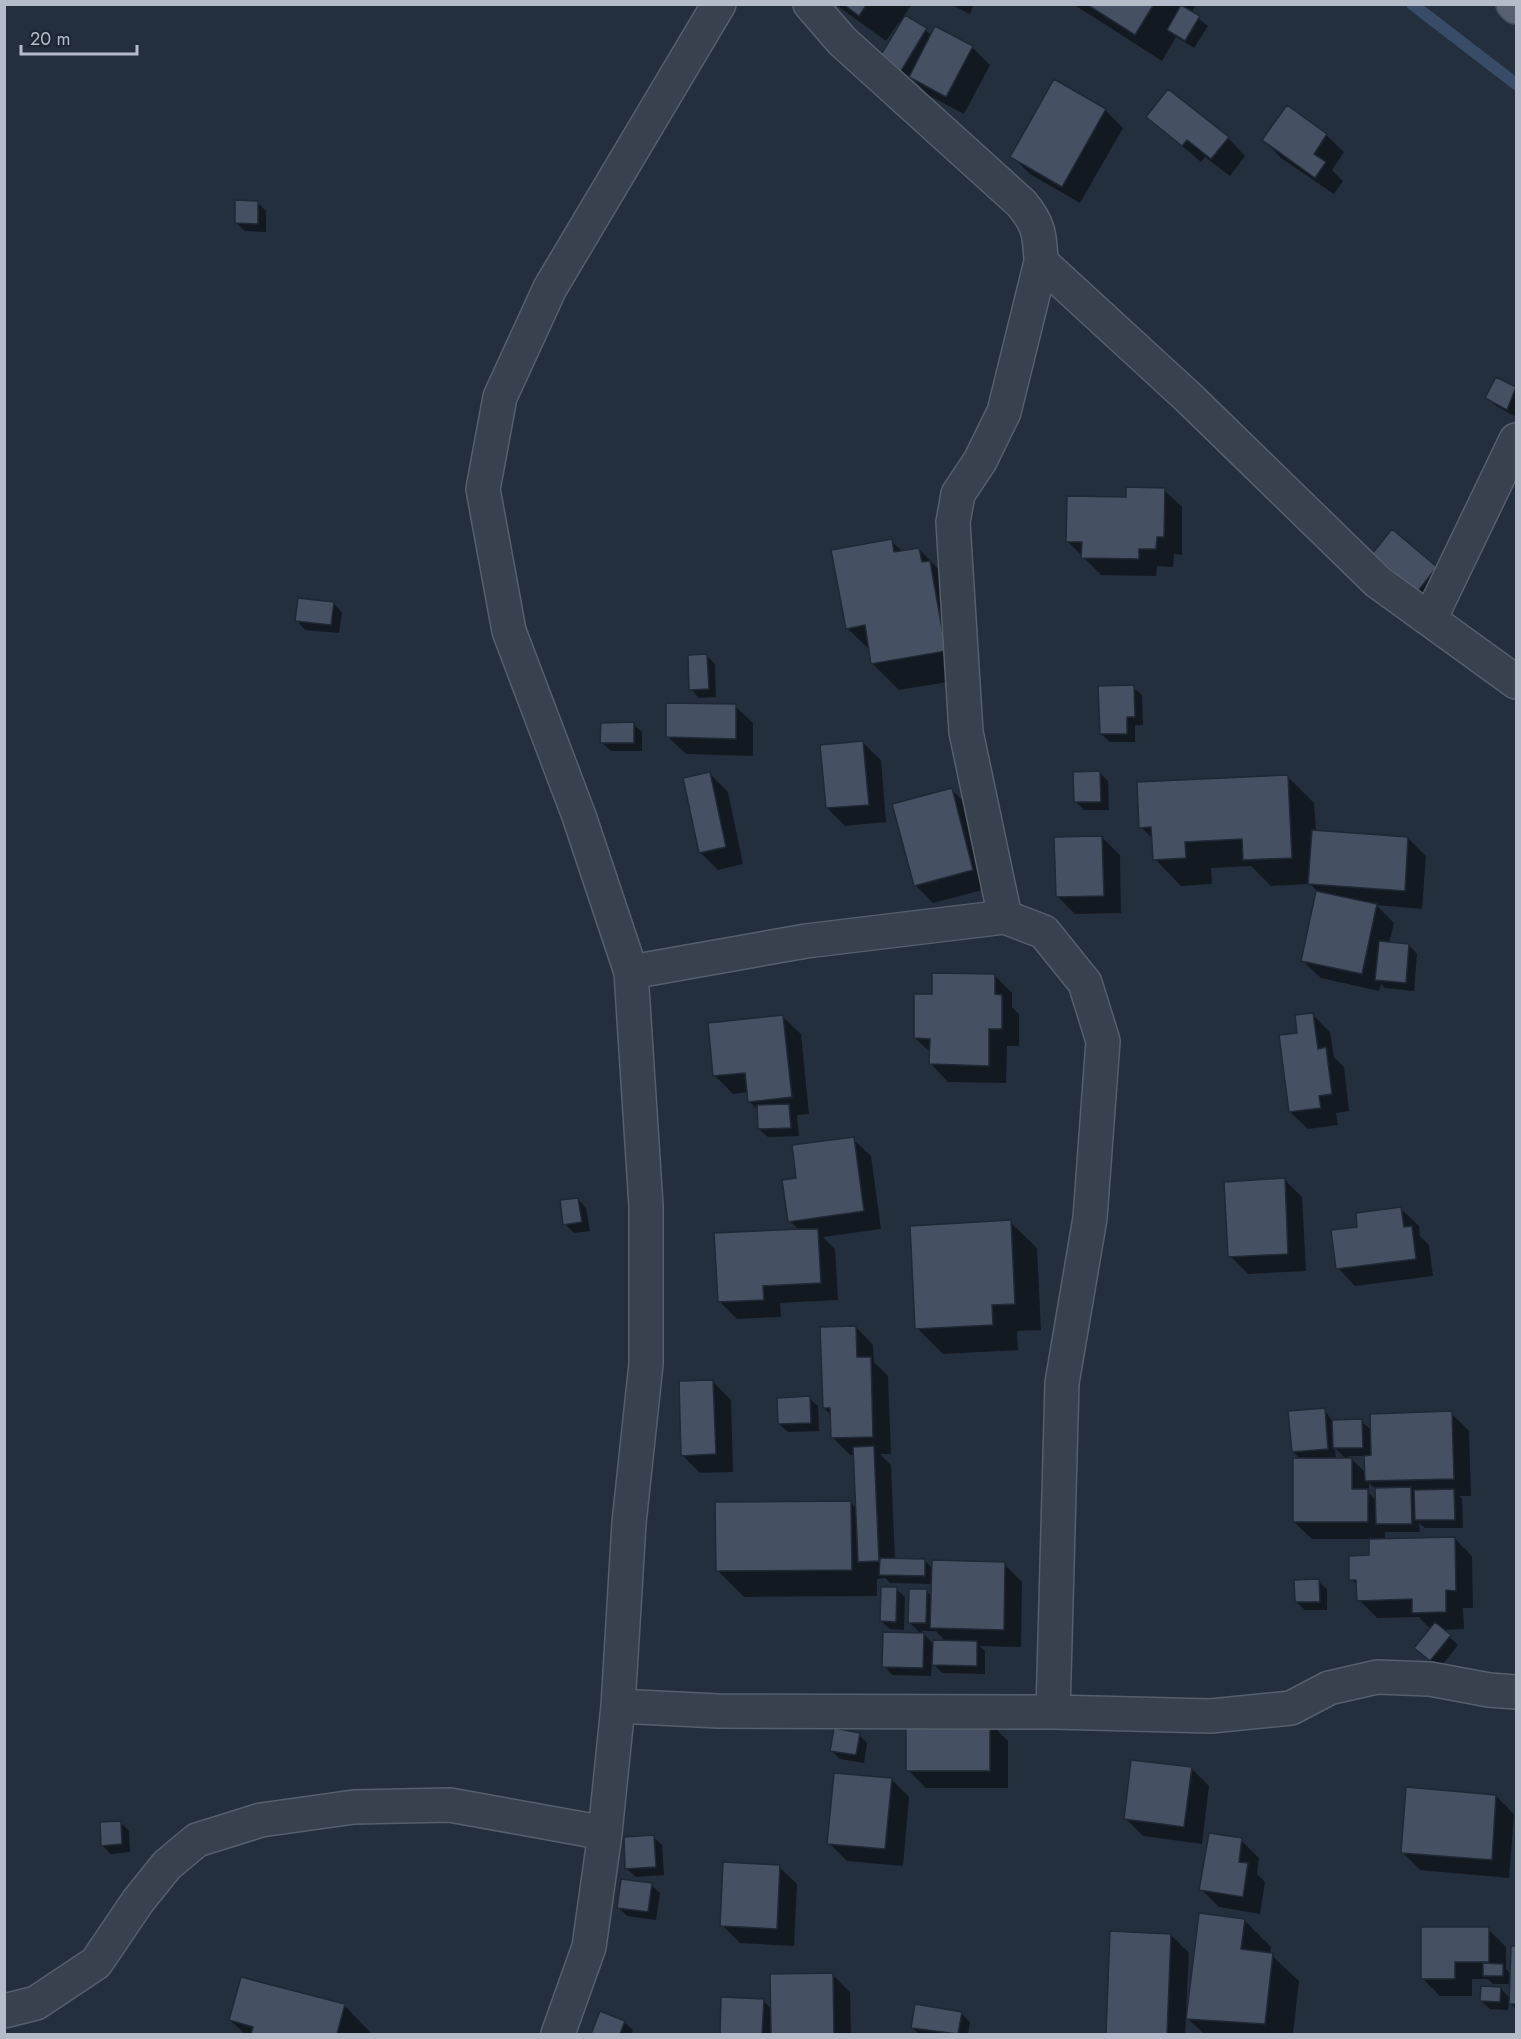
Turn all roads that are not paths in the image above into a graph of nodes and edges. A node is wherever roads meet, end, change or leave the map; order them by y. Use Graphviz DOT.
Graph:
graph roads {
  1 [pos="719,4"];
  2 [pos="810,4"];
  3 [pos="1041,262"];
  4 [pos="1516,440"];
  5 [pos="1430,619"];
  6 [pos="1516,682"];
  7 [pos="1005,917"];
  8 [pos="631,972"];
  9 [pos="1516,1692"];
  10 [pos="618,1706"];
  11 [pos="1053,1712"];
  12 [pos="605,1833"];
  13 [pos="4,2011"];
  14 [pos="558,2034"];
  1 -- 8 [label="street"];
  2 -- 3 [label="street"];
  3 -- 5 [label="street"];
  3 -- 7 [label="street"];
  4 -- 5 [label="street"];
  5 -- 6 [label="street"];
  7 -- 8 [label="street"];
  7 -- 11 [label="street"];
  8 -- 10 [label="street"];
  9 -- 11 [label="street"];
  10 -- 11 [label="street"];
  10 -- 12 [label="street"];
  12 -- 13 [label="street"];
  12 -- 14 [label="street"];
}
